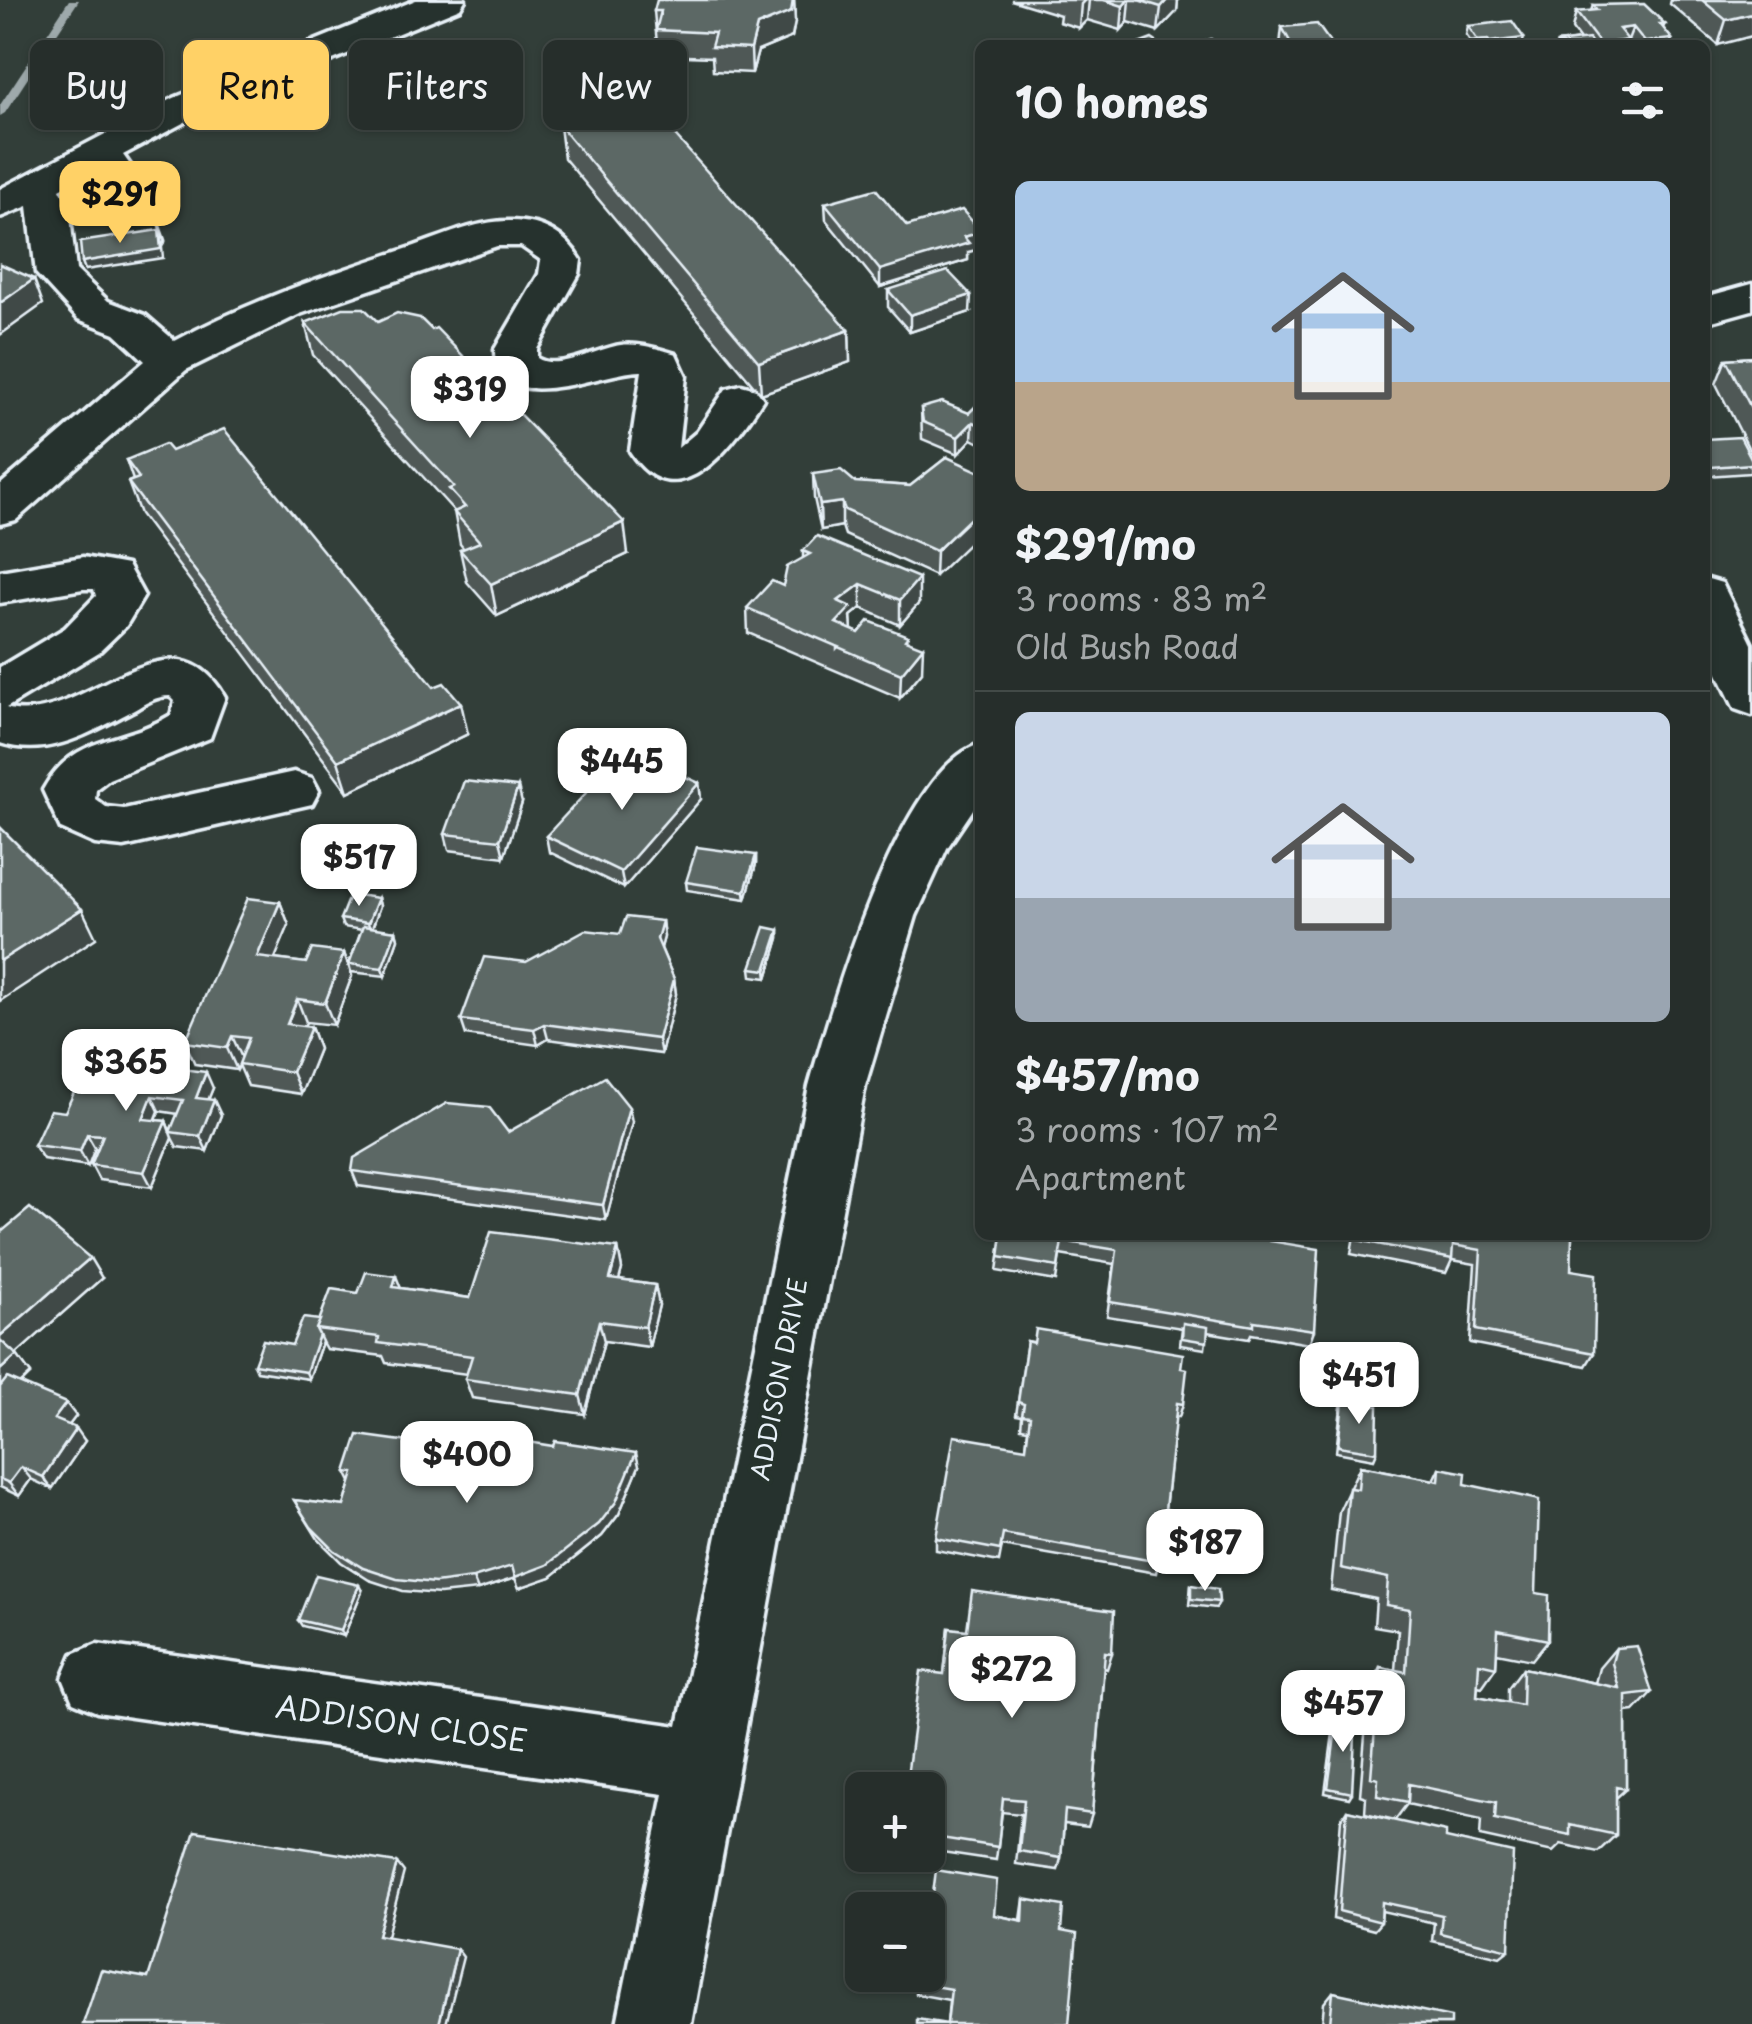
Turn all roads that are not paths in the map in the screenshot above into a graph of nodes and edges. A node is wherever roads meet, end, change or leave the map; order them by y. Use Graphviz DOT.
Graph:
graph roads {
  1 [pos="448,0"];
  2 [pos="100,149"];
  3 [pos="38,184"];
  4 [pos="0,205"];
  5 [pos="143,273"];
  6 [pos="1752,297"];
  7 [pos="1710,309"];
  8 [pos="171,361"];
  9 [pos="741,399"];
  10 [pos="0,509"];
  11 [pos="0,587"];
  12 [pos="1710,605"];
  13 [pos="0,692"];
  14 [pos="1752,696"];
  15 [pos="0,724"];
  16 [pos="975,769"];
  17 [pos="294,791"];
  18 [pos="97,1678"];
  19 [pos="706,1765"];
  20 [pos="654,2024"];
  1 -- 2 [label="street"];
  2 -- 3 [label="street"];
  2 -- 5 [label="street"];
  3 -- 4 [label="street"];
  3 -- 5 [label="street"];
  5 -- 8 [label="street"];
  6 -- 7 [label="street"];
  8 -- 9 [label="street"];
  8 -- 10 [label="street"];
  11 -- 13 [label="street"];
  12 -- 14 [label="street"];
  15 -- 17 [label="street"];
  16 -- 19 [label="street, ADDISON DRIVE"];
  18 -- 19 [label="street, ADDISON CLOSE"];
  19 -- 20 [label="street, ADDISON DRIVE"];
}
